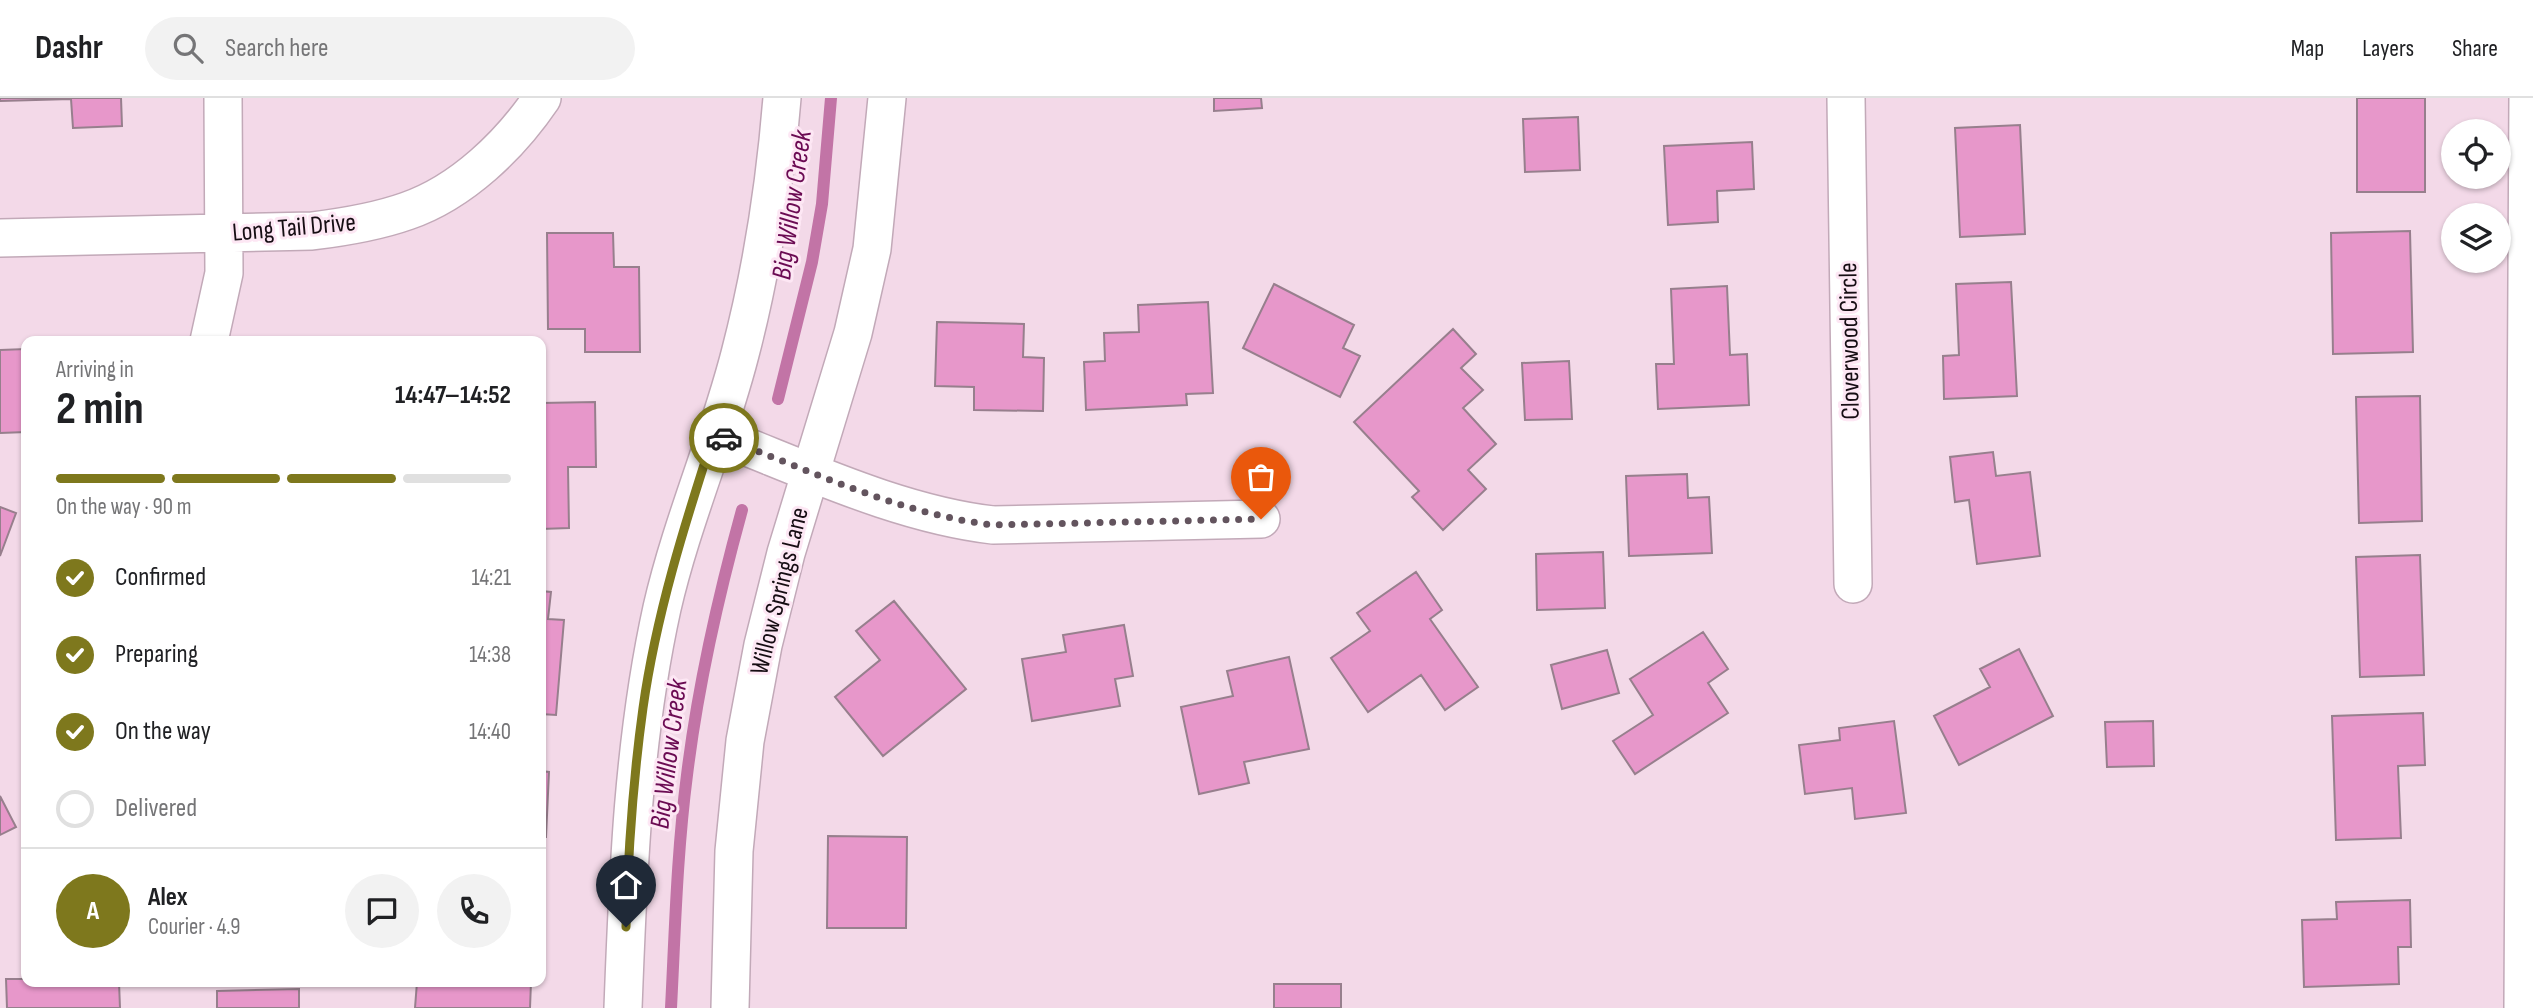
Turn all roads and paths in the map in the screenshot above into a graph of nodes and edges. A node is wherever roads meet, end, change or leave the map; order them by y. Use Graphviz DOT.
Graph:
graph roads {
  1 [pos="223,98"];
  2 [pos="542,98"];
  3 [pos="782,98"];
  4 [pos="887,98"];
  5 [pos="1846,98"];
  6 [pos="2528,98"];
  7 [pos="225,234"];
  8 [pos="0,238"];
  9 [pos="210,336"];
  10 [pos="714,434"];
  11 [pos="810,471"];
  12 [pos="1261,519"];
  13 [pos="1853,584"];
  14 [pos="623,1008"];
  15 [pos="730,1008"];
  16 [pos="2523,1008"];
  1 -- 7 [label="street"];
  2 -- 7 [label="street, Long Tail Drive"];
  3 -- 10 [label="street"];
  4 -- 11 [label="street, Willow Springs Lane"];
  5 -- 13 [label="street, Cloverwood Circle"];
  6 -- 16 [label="street"];
  7 -- 8 [label="street, Long Tail Drive"];
  7 -- 9 [label="street"];
  10 -- 11 [label="street"];
  10 -- 14 [label="street"];
  11 -- 12 [label="street"];
  11 -- 15 [label="street, Willow Springs Lane"];
}
